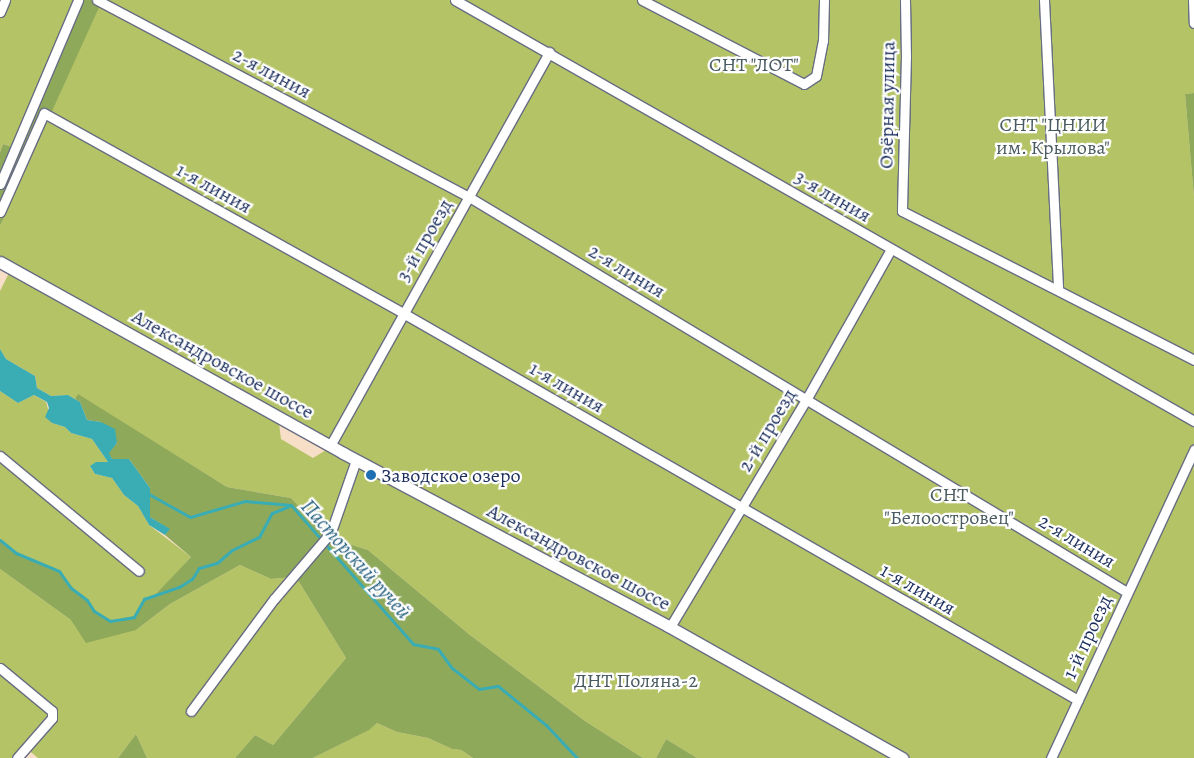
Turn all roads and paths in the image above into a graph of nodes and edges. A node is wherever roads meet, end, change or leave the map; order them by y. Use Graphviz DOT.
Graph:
graph roads {
  1 [pos="6,0"];
  2 [pos="78,0"];
  3 [pos="96,0"];
  4 [pos="455,0"];
  5 [pos="642,0"];
  6 [pos="824,0"];
  7 [pos="905,0"];
  8 [pos="1044,0"];
  9 [pos="1193,0"];
  10 [pos="0,12"];
  11 [pos="1194,23"];
  12 [pos="549,52"];
  13 [pos="0,184"];
  14 [pos="469,197"];
  15 [pos="0,212"];
  16 [pos="891,249"];
  17 [pos="0,262"];
  18 [pos="1058,289"];
  19 [pos="403,313"];
  20 [pos="1194,360"];
  21 [pos="807,398"];
  22 [pos="1194,421"];
  23 [pos="330,446"];
  24 [pos="1194,450"];
  25 [pos="0,456"];
  26 [pos="356,460"];
  27 [pos="741,508"];
  28 [pos="139,571"];
  29 [pos="1127,592"];
  30 [pos="670,627"];
  31 [pos="0,668"];
  32 [pos="1078,700"];
  33 [pos="191,711"];
  34 [pos="17,758"];
  35 [pos="902,758"];
  36 [pos="1051,758"];
  1 -- 10 [label="street"];
  2 -- 13 [label="street"];
  3 -- 14 [label="street, 2-я линия"];
  4 -- 12 [label="street, 3-я линия"];
  5 -- 6 [label="street"];
  7 -- 18 [label="street, Озёрная улица"];
  8 -- 18 [label="street"];
  9 -- 11 [label="street"];
  12 -- 14 [label="street, 3-й проезд"];
  12 -- 16 [label="street, 3-я линия"];
  14 -- 19 [label="street, 3-й проезд"];
  14 -- 21 [label="street, 2-я линия"];
  15 -- 19 [label="street, 1-я линия"];
  16 -- 21 [label="street, 2-й проезд"];
  16 -- 22 [label="street, 3-я линия"];
  17 -- 23 [label="street, Александровское шоссе"];
  18 -- 20 [label="street"];
  19 -- 23 [label="street, 3-й проезд"];
  19 -- 27 [label="street, 1-я линия"];
  21 -- 27 [label="street, 2-й проезд"];
  21 -- 29 [label="street, 2-я линия"];
  23 -- 26 [label="street, Александровское шоссе"];
  24 -- 29 [label="street, 1-й проезд"];
  25 -- 28 [label="street"];
  26 -- 30 [label="street, Александровское шоссе"];
  26 -- 33 [label="street"];
  27 -- 30 [label="street, 2-й проезд"];
  27 -- 32 [label="street, 1-я линия"];
  29 -- 32 [label="street, 1-й проезд"];
  30 -- 35 [label="street, Александровское шоссе"];
  31 -- 34 [label="street"];
  32 -- 36 [label="street, 1-й проезд"];
}
